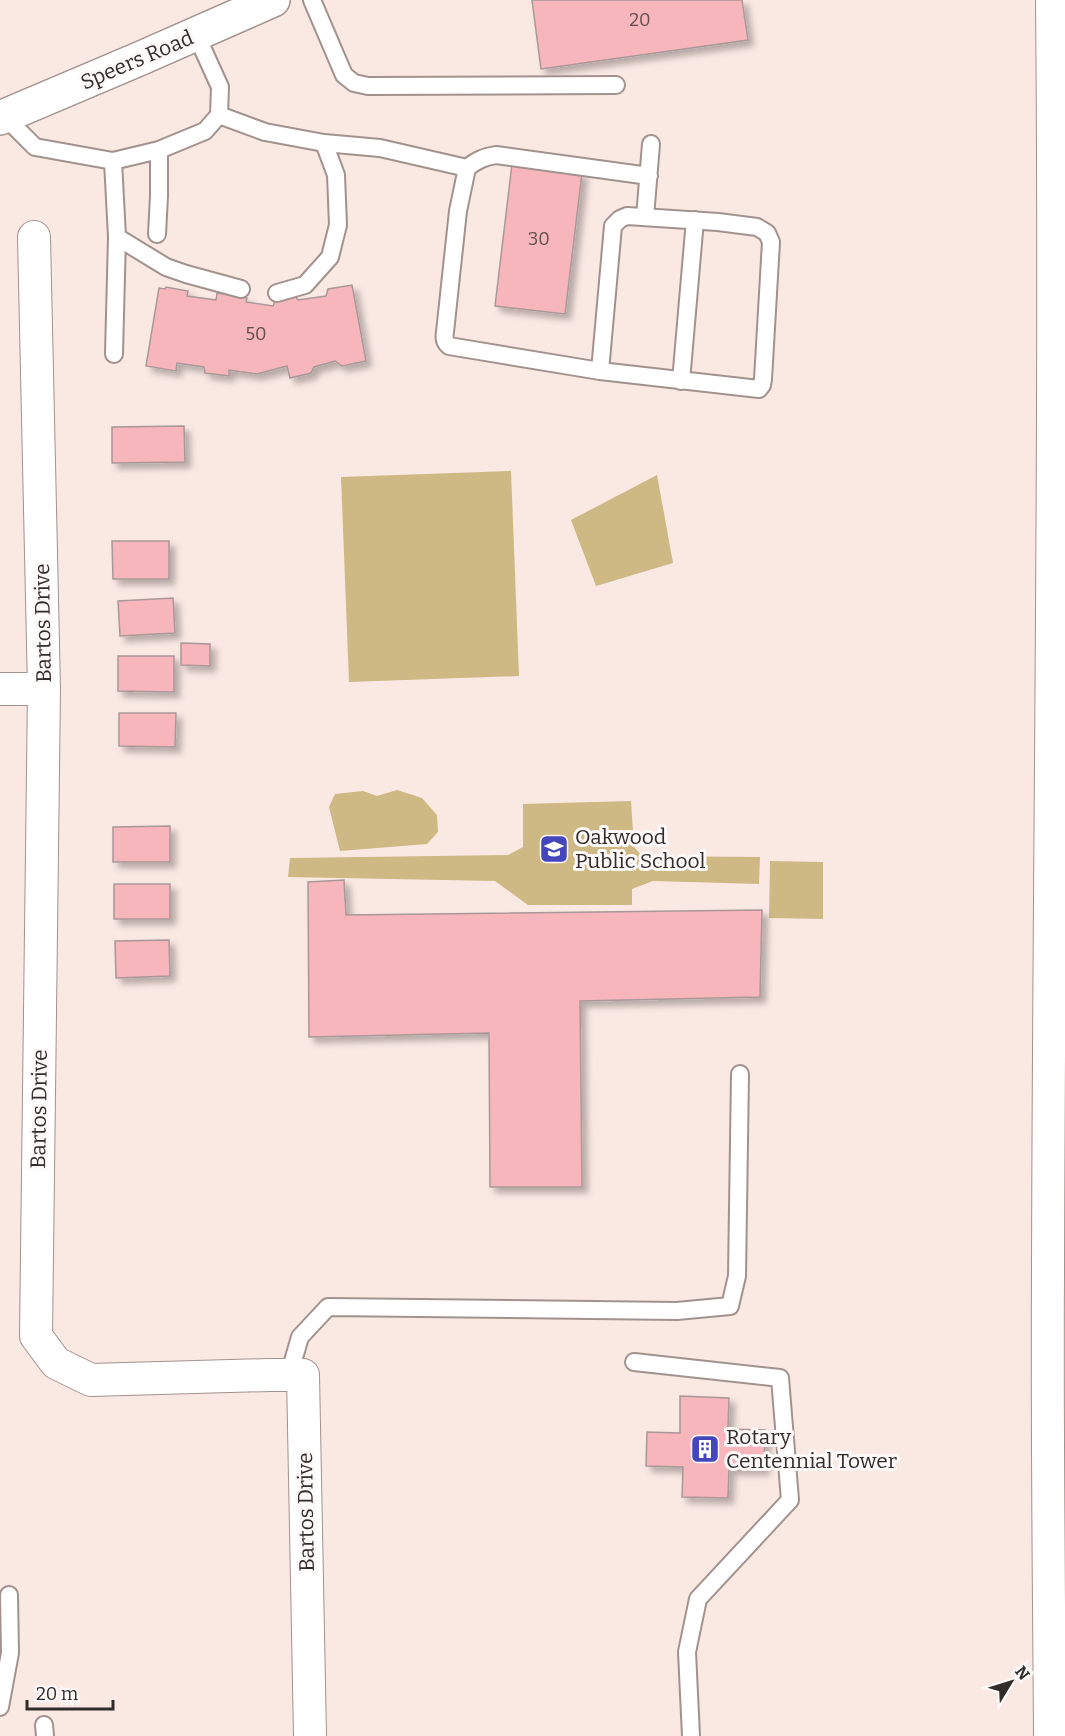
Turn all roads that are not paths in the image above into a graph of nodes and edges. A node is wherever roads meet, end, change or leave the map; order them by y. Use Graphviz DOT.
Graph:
graph roads {
  1 [pos="273,0"];
  2 [pos="312,0"];
  3 [pos="1052,0"];
  4 [pos="196,34"];
  5 [pos="616,85"];
  6 [pos="219,115"];
  7 [pos="2,117"];
  8 [pos="1059,131"];
  9 [pos="324,143"];
  10 [pos="651,144"];
  11 [pos="159,150"];
  12 [pos="113,161"];
  13 [pos="467,168"];
  14 [pos="649,176"];
  15 [pos="645,217"];
  16 [pos="695,220"];
  17 [pos="157,234"];
  18 [pos="34,237"];
  19 [pos="117,237"];
  20 [pos="241,289"];
  21 [pos="277,292"];
  22 [pos="114,354"];
  23 [pos="600,371"];
  24 [pos="681,381"];
  25 [pos="0,689"];
  26 [pos="44,689"];
  27 [pos="1058,802"];
  28 [pos="740,1074"];
  29 [pos="1056,1275"];
  30 [pos="634,1362"];
  31 [pos="289,1375"];
  32 [pos="9,1596"];
  33 [pos="0,1707"];
  34 [pos="310,1736"];
  35 [pos="691,1736"];
  36 [pos="1050,1736"];
  1 -- 4 [label="main road, Speers Road"];
  2 -- 5 [label="lane"];
  3 -- 8 [label="street"];
  4 -- 6 [label="lane"];
  4 -- 7 [label="main road, Speers Road"];
  6 -- 9 [label="lane"];
  6 -- 11 [label="lane"];
  7 -- 12 [label="lane"];
  8 -- 27 [label="street"];
  9 -- 13 [label="lane"];
  9 -- 21 [label="lane"];
  10 -- 14 [label="lane"];
  11 -- 12 [label="lane"];
  11 -- 17 [label="lane"];
  12 -- 19 [label="lane"];
  13 -- 14 [label="lane"];
  13 -- 23 [label="lane"];
  14 -- 15 [label="lane"];
  15 -- 16 [label="lane"];
  15 -- 23 [label="lane"];
  16 -- 24 [label="lane"];
  16 -- 24 [label="lane"];
  18 -- 26 [label="street, Bartos Drive"];
  19 -- 20 [label="lane"];
  19 -- 22 [label="lane"];
  23 -- 24 [label="lane"];
  25 -- 26 [label="street"];
  26 -- 31 [label="street, Bartos Drive"];
  27 -- 29 [label="street"];
  28 -- 31 [label="lane"];
  29 -- 36 [label="street"];
  30 -- 35 [label="lane"];
  31 -- 34 [label="street, Bartos Drive"];
  32 -- 33 [label="lane"];
}
